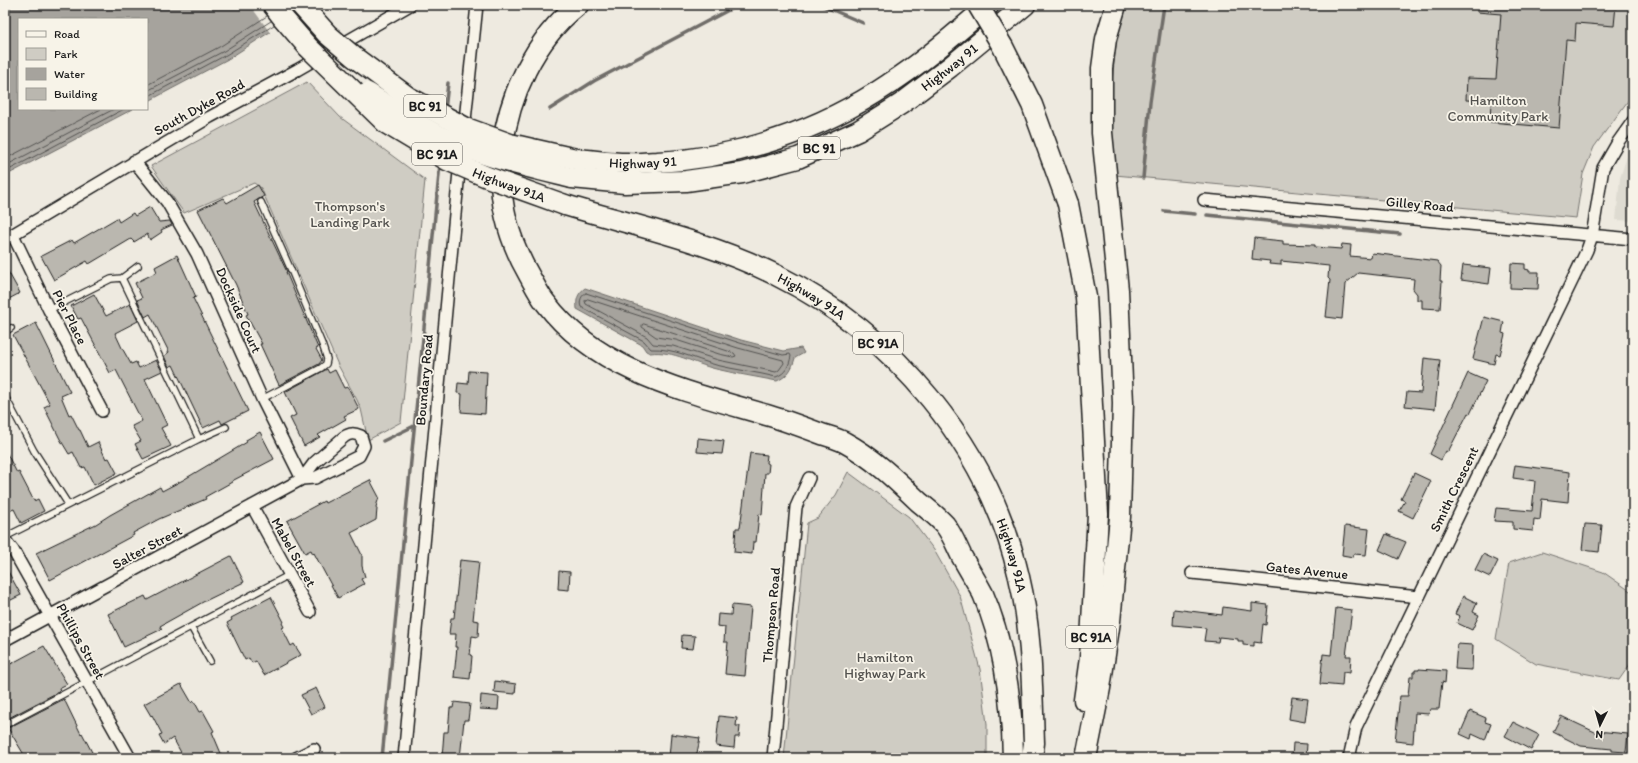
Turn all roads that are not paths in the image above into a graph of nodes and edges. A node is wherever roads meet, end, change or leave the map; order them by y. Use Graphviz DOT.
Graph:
graph roads {
  1 [pos="273,5"];
  2 [pos="301,5"];
  3 [pos="410,5"];
  4 [pos="477,5"];
  5 [pos="578,5"];
  6 [pos="978,5"];
  7 [pos="989,5"];
  8 [pos="1025,5"];
  9 [pos="1116,5"];
  10 [pos="329,68"];
  11 [pos="1633,121"];
  12 [pos="134,161"];
  13 [pos="1204,200"];
  14 [pos="261,202"];
  15 [pos="1592,236"];
  16 [pos="9,237"];
  17 [pos="1633,239"];
  18 [pos="138,266"];
  19 [pos="122,278"];
  20 [pos="49,310"];
  21 [pos="11,328"];
  22 [pos="5,332"];
  23 [pos="5,396"];
  24 [pos="262,399"];
  25 [pos="102,411"];
  26 [pos="226,427"];
  27 [pos="199,439"];
  28 [pos="809,478"];
  29 [pos="302,479"];
  30 [pos="68,504"];
  31 [pos="252,506"];
  32 [pos="5,538"];
  33 [pos="1192,573"];
  34 [pos="290,575"];
  35 [pos="1419,597"];
  36 [pos="310,612"];
  37 [pos="50,616"];
  38 [pos="190,627"];
  39 [pos="5,640"];
  40 [pos="210,661"];
  41 [pos="87,682"];
  42 [pos="5,725"];
  43 [pos="314,749"];
  44 [pos="130,758"];
  45 [pos="296,758"];
  46 [pos="404,758"];
  47 [pos="773,758"];
  48 [pos="1013,758"];
  49 [pos="1032,758"];
  50 [pos="1075,758"];
  51 [pos="1086,758"];
  52 [pos="1349,758"];
  1 -- 10 [label="highway, BC 91, bridge"];
  2 -- 7 [label="highway, Highway 91 / BC 91, bridge"];
  3 -- 12 [label="street, South Dyke Road"];
  4 -- 46 [label="street, Boundary Road"];
  5 -- 48 [label="highway"];
  6 -- 50 [label="highway, BC 91A, bridge"];
  8 -- 10 [label="highway, Highway 91 / BC 91, bridge"];
  9 -- 51 [label="highway"];
  10 -- 49 [label="highway, Highway 91A / BC 91A, bridge"];
  11 -- 15 [label="street, Smith Crescent"];
  12 -- 16 [label="street, South Dyke Road"];
  12 -- 24 [label="street, Dockside Court"];
  13 -- 15 [label="street, Gilley Road"];
  14 -- 24 [label="lane"];
  15 -- 17 [label="street, Gilley Road"];
  15 -- 35 [label="street, Smith Crescent"];
  16 -- 20 [label="street, Pier Place"];
  18 -- 19 [label="lane"];
  19 -- 20 [label="lane"];
  19 -- 27 [label="lane"];
  20 -- 25 [label="street, Pier Place"];
  21 -- 22 [label="lane"];
  23 -- 30 [label="lane"];
  24 -- 29 [label="street, Dockside Court"];
  26 -- 27 [label="lane"];
  27 -- 30 [label="lane"];
  28 -- 47 [label="street, Thompson Road"];
  29 -- 29 [label="street, Salter Street"];
  29 -- 31 [label="street, Salter Street"];
  30 -- 32 [label="lane"];
  31 -- 34 [label="street, Mabel Street"];
  31 -- 37 [label="street, Salter Street"];
  32 -- 37 [label="street, Phillips Street"];
  33 -- 35 [label="street, Gates Avenue"];
  34 -- 36 [label="street, Mabel Street"];
  34 -- 38 [label="lane"];
  35 -- 52 [label="street, Smith Crescent"];
  37 -- 39 [label="street, Salter Street"];
  37 -- 41 [label="street, Phillips Street"];
  38 -- 40 [label="lane"];
  38 -- 41 [label="lane"];
  41 -- 42 [label="lane"];
  41 -- 44 [label="street, Phillips Street"];
  43 -- 45 [label="street"];
}
